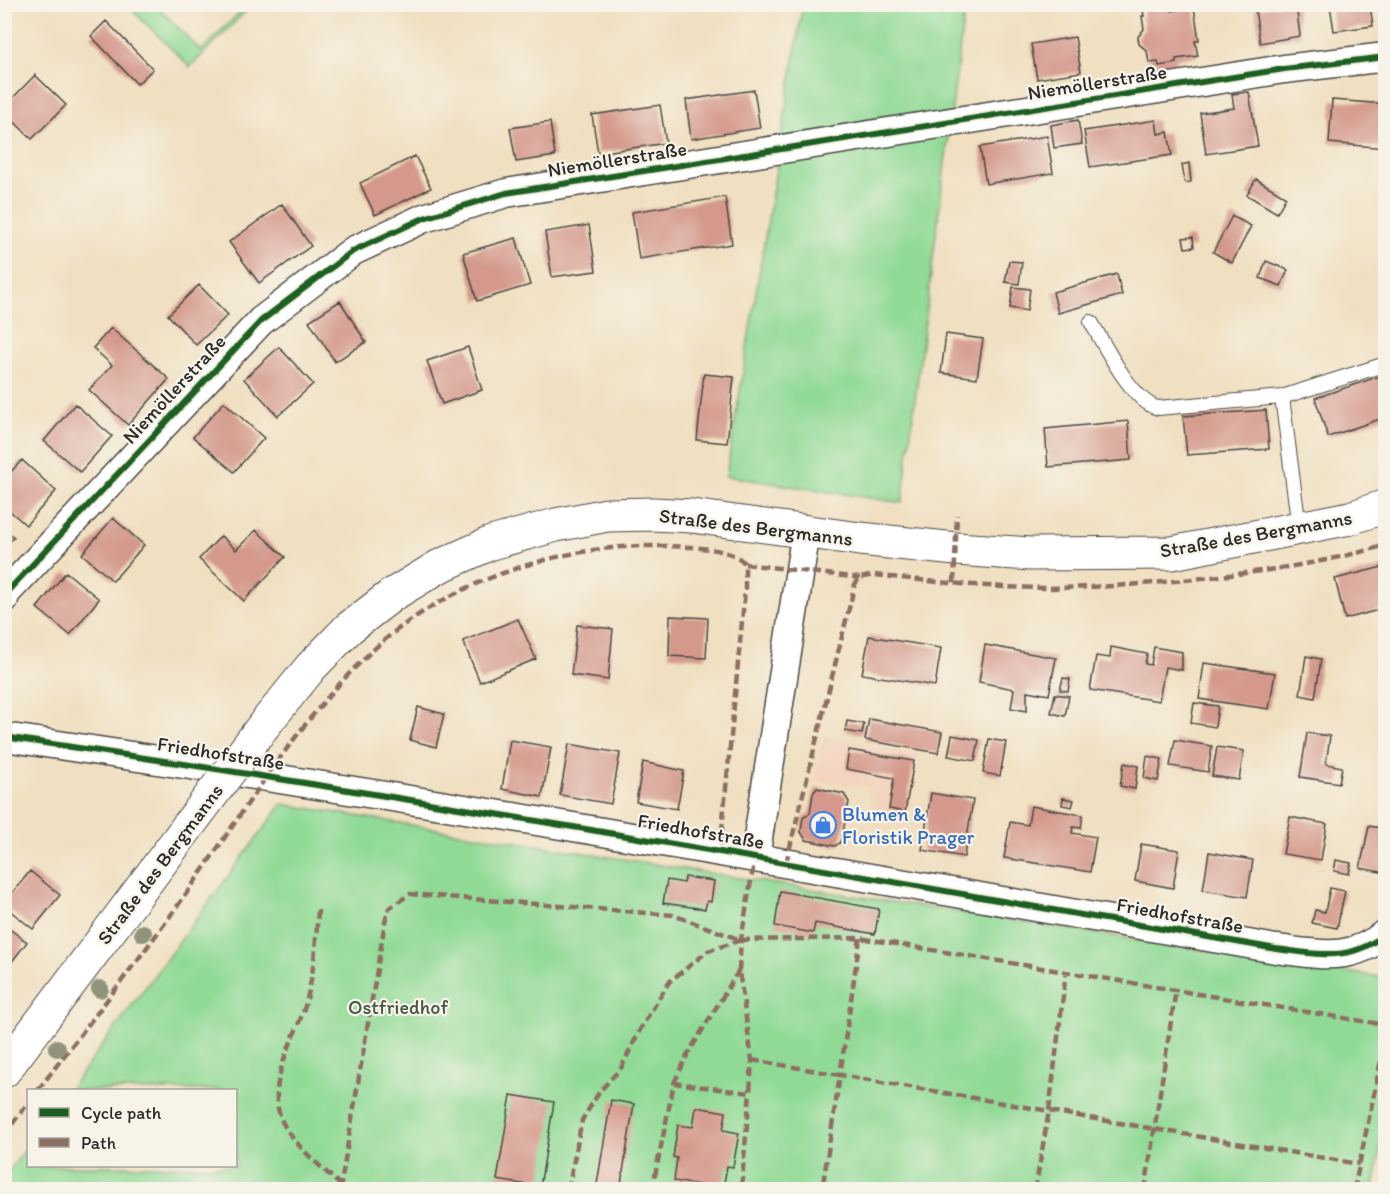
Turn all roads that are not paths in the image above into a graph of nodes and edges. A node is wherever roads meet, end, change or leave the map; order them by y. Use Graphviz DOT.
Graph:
graph roads {
  1 [pos="1386,57"];
  2 [pos="1091,321"];
  3 [pos="1386,364"];
  4 [pos="1282,397"];
  5 [pos="1386,506"];
  6 [pos="1299,528"];
  7 [pos="806,531"];
  8 [pos="4,599"];
  9 [pos="4,737"];
  10 [pos="755,857"];
  11 [pos="1386,933"];
  12 [pos="4,1071"];
  1 -- 8 [label="street, Niemöllerstraße"];
  2 -- 4 [label="lane"];
  3 -- 4 [label="lane"];
  4 -- 6 [label="lane"];
  5 -- 6 [label="main road, Straße des Bergmanns"];
  6 -- 7 [label="main road, Straße des Bergmanns"];
  7 -- 10 [label="street, Friedhofstraße"];
  7 -- 12 [label="main road, Straße des Bergmanns, bridge"];
  9 -- 10 [label="street, Friedhofstraße"];
  10 -- 11 [label="street, Friedhofstraße"];
}
